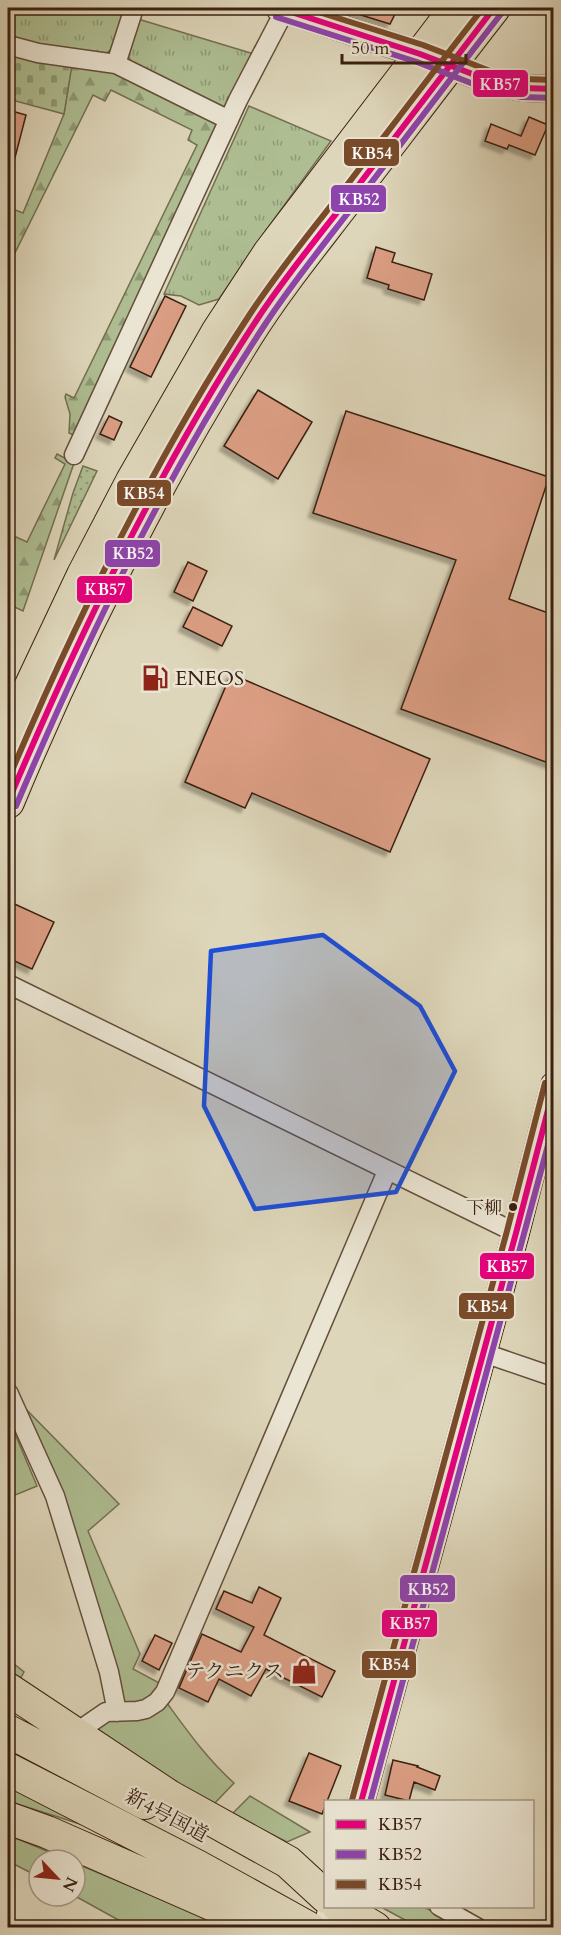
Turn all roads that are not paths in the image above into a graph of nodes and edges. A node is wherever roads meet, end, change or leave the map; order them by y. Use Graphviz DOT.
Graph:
graph roads {
  1 [pos="134,8"];
  2 [pos="283,8"];
  3 [pos="456,8"];
  4 [pos="494,8"];
  5 [pos="8,45"];
  6 [pos="420,54"];
  7 [pos="116,64"];
  8 [pos="449,65"];
  9 [pos="554,89"];
  10 [pos="229,120"];
  11 [pos="74,455"];
  12 [pos="8,734"];
  13 [pos="8,802"];
  14 [pos="8,984"];
  15 [pos="554,1085"];
  16 [pos="387,1171"];
  17 [pos="516,1233"];
  18 [pos="484,1353"];
  19 [pos="554,1377"];
  20 [pos="8,1392"];
  21 [pos="8,1689"];
  22 [pos="117,1712"];
  23 [pos="8,1731"];
  24 [pos="74,1734"];
  25 [pos="8,1769"];
  26 [pos="362,1800"];
  27 [pos="8,1818"];
  28 [pos="324,1896"];
  29 [pos="324,1897"];
  30 [pos="332,1908"];
  31 [pos="341,1908"];
  32 [pos="443,1908"];
  33 [pos="266,1928"];
  34 [pos="309,1928"];
  35 [pos="327,1928"];
  36 [pos="375,1928"];
  37 [pos="478,1928"];
  1 -- 7 [label="street"];
  2 -- 6 [label="main road"];
  2 -- 10 [label="street"];
  3 -- 6 [label="highway"];
  4 -- 8 [label="highway"];
  5 -- 7 [label="street"];
  6 -- 8 [label="main road"];
  6 -- 12 [label="highway"];
  7 -- 10 [label="street"];
  8 -- 9 [label="main road"];
  8 -- 13 [label="highway"];
  10 -- 11 [label="street"];
  14 -- 16 [label="street"];
  15 -- 17 [label="main road"];
  16 -- 17 [label="street"];
  16 -- 22 [label="street"];
  17 -- 18 [label="main road"];
  18 -- 19 [label="street"];
  18 -- 26 [label="main road"];
  20 -- 22 [label="street"];
  21 -- 24 [label="highway"];
  22 -- 24 [label="street"];
  23 -- 29 [label="highway, 新4号国道"];
  24 -- 28 [label="highway"];
  25 -- 34 [label="highway, 新4号国道"];
  27 -- 33 [label="highway"];
  30 -- 35 [label="main road"];
  31 -- 36 [label="highway"];
  32 -- 37 [label="street"];
}
